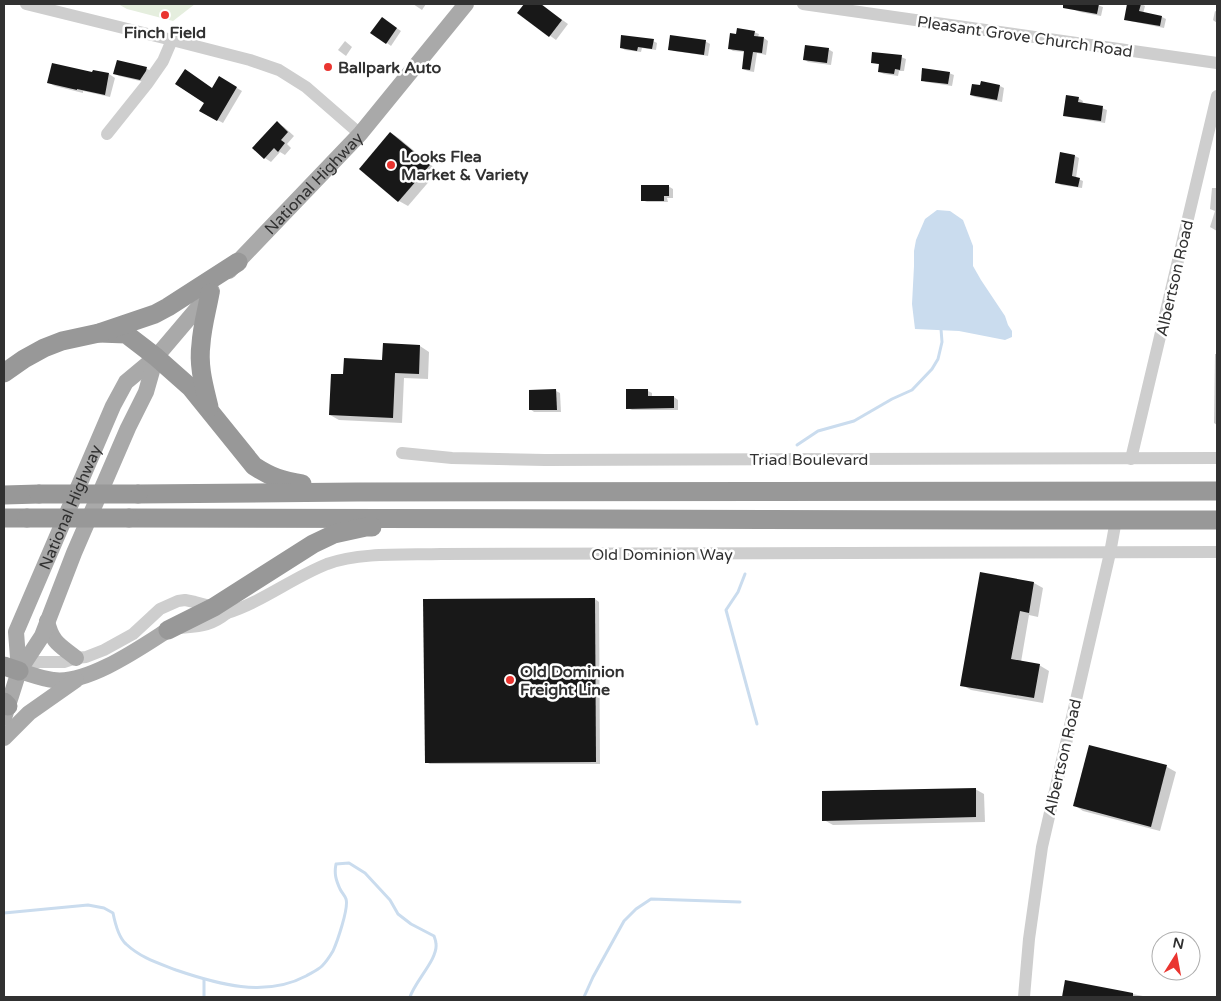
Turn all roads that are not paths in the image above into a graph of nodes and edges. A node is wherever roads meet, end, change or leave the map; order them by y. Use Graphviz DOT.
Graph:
graph roads {
  1 [pos="26,4"];
  2 [pos="466,4"];
  3 [pos="803,4"];
  4 [pos="172,40"];
  5 [pos="1217,63"];
  6 [pos="1217,96"];
  7 [pos="107,134"];
  8 [pos="360,134"];
  9 [pos="238,262"];
  10 [pos="210,293"];
  11 [pos="99,333"];
  12 [pos="156,357"];
  13 [pos="4,373"];
  14 [pos="211,413"];
  15 [pos="402,453"];
  16 [pos="1217,458"];
  17 [pos="1131,459"];
  18 [pos="1217,490"];
  19 [pos="358,492"];
  20 [pos="4,495"];
  21 [pos="4,518"];
  22 [pos="496,519"];
  23 [pos="1116,520"];
  24 [pos="1217,520"];
  25 [pos="1217,552"];
  26 [pos="1110,553"];
  27 [pos="220,610"];
  28 [pos="47,621"];
  29 [pos="168,630"];
  30 [pos="76,658"];
  31 [pos="12,668"];
  32 [pos="84,676"];
  33 [pos="5,709"];
  34 [pos="4,738"];
  35 [pos="1024,997"];
  1 -- 4 [label="street"];
  2 -- 8 [label="main road, National Highway"];
  3 -- 5 [label="street, Pleasant Grove Church Road"];
  4 -- 7 [label="street"];
  4 -- 8 [label="street"];
  6 -- 17 [label="street, Albertson Road"];
  8 -- 9 [label="main road, National Highway"];
  9 -- 10 [label="main road, National Highway"];
  9 -- 11 [label="highway"];
  10 -- 12 [label="main road, National Highway"];
  10 -- 14 [label="highway"];
  11 -- 12 [label="highway"];
  11 -- 13 [label="highway"];
  12 -- 14 [label="highway"];
  12 -- 28 [label="main road, National Highway"];
  12 -- 31 [label="main road, National Highway"];
  14 -- 19 [label="highway"];
  15 -- 17 [label="street, Triad Boulevard"];
  16 -- 17 [label="street, Triad Boulevard"];
  18 -- 19 [label="highway"];
  19 -- 20 [label="highway, bridge"];
  21 -- 22 [label="highway, bridge"];
  22 -- 23 [label="highway"];
  22 -- 27 [label="highway"];
  23 -- 24 [label="highway"];
  23 -- 26 [label="street, Albertson Road"];
  25 -- 26 [label="street, Old Dominion Way"];
  26 -- 27 [label="street, Old Dominion Way"];
  26 -- 35 [label="street, Albertson Road"];
  27 -- 29 [label="highway"];
  27 -- 30 [label="street"];
  28 -- 30 [label="main road"];
  28 -- 31 [label="main road, National Highway"];
  29 -- 32 [label="main road"];
  30 -- 31 [label="street"];
  31 -- 32 [label="main road"];
  31 -- 33 [label="main road, National Highway"];
  32 -- 34 [label="main road"];
}
